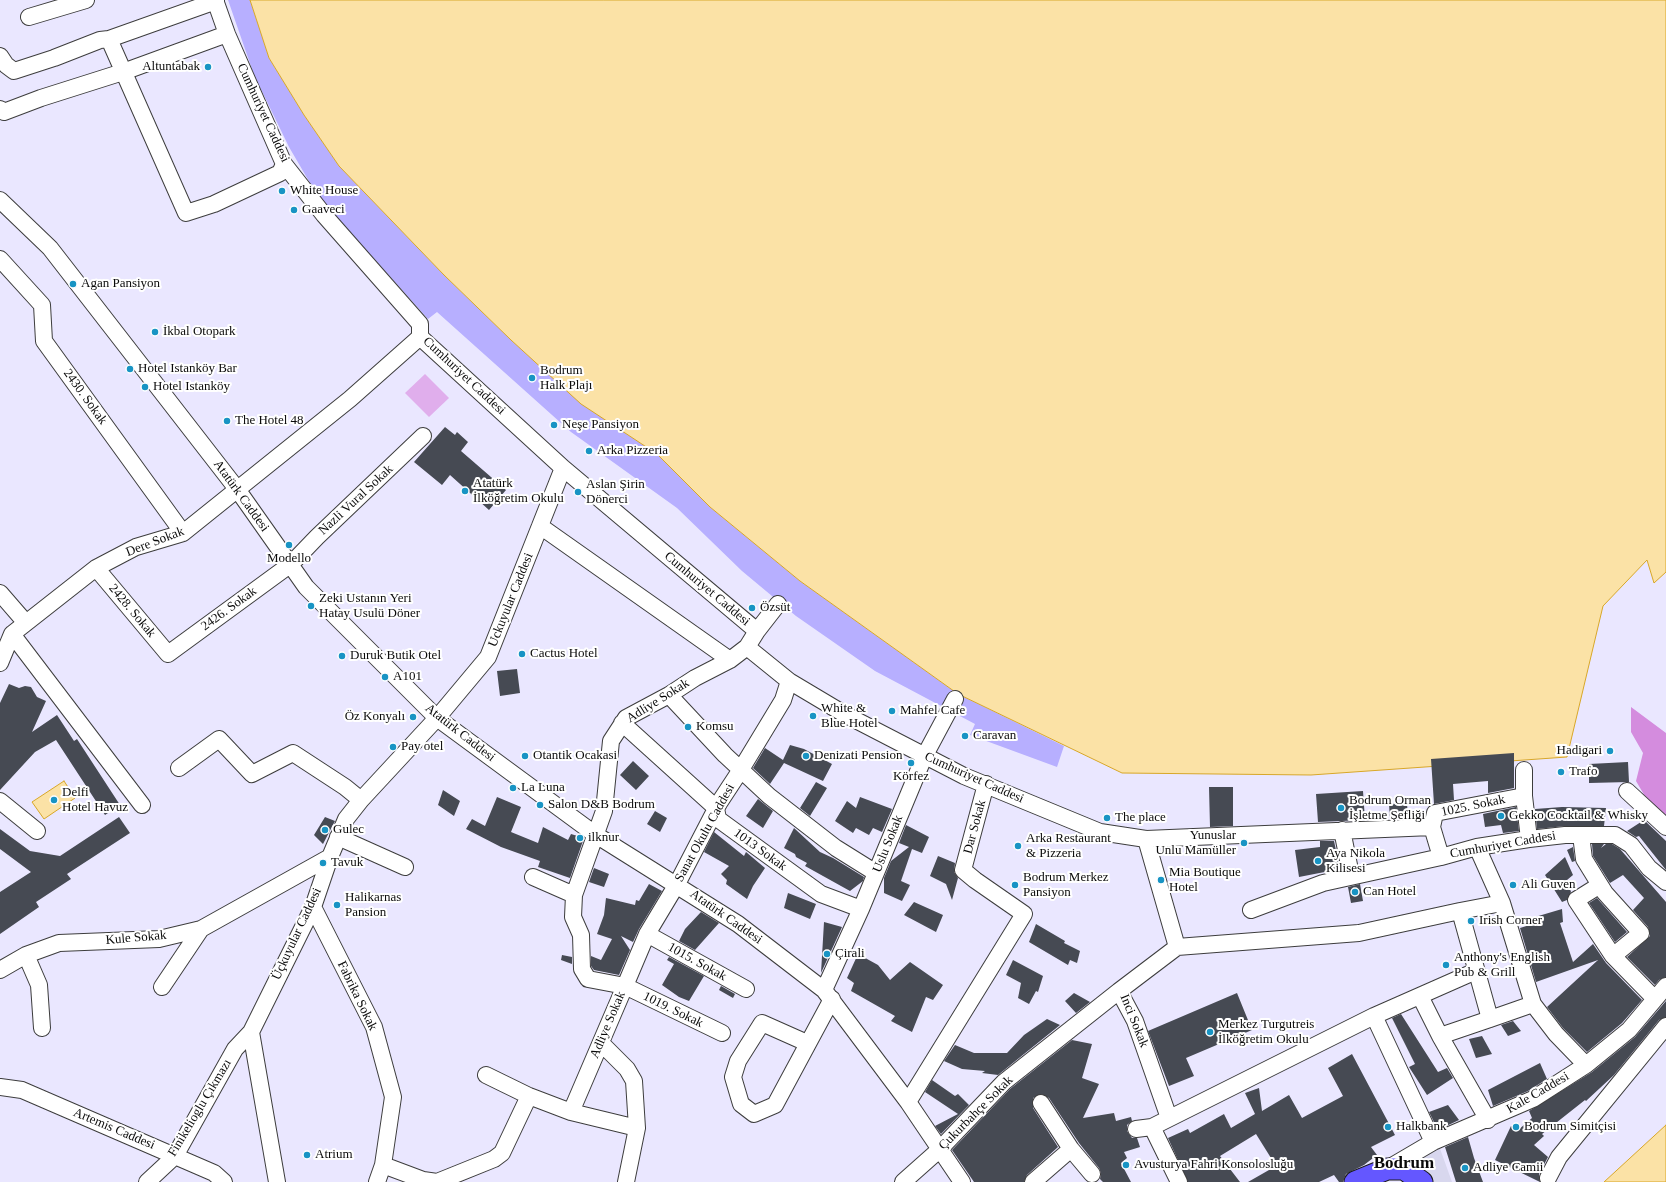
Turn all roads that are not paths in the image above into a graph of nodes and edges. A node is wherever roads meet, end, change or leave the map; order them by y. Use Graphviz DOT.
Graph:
graph roads {
  1 [pos="86,0"];
  2 [pos="216,0"];
  3 [pos="29,16"];
  4 [pos="227,34"];
  5 [pos="109,39"];
  6 [pos="0,56"];
  7 [pos="123,72"];
  8 [pos="0,109"];
  9 [pos="284,164"];
  10 [pos="0,200"];
  11 [pos="0,259"];
  12 [pos="420,337"];
  13 [pos="423,436"];
  14 [pos="563,468"];
  15 [pos="237,489"];
  16 [pos="540,526"];
  17 [pos="183,533"];
  18 [pos="291,564"];
  19 [pos="96,568"];
  20 [pos="0,593"];
  21 [pos="778,604"];
  22 [pos="26,623"];
  23 [pos="757,631"];
  24 [pos="12,634"];
  25 [pos="747,647"];
  26 [pos="168,654"];
  27 [pos="730,660"];
  28 [pos="0,663"];
  29 [pos="789,682"];
  30 [pos="669,695"];
  31 [pos="954,699"];
  32 [pos="437,718"];
  33 [pos="622,723"];
  34 [pos="924,757"];
  35 [pos="179,768"];
  36 [pos="1524,770"];
  37 [pos="740,771"];
  38 [pos="986,784"];
  39 [pos="1627,791"];
  40 [pos="1524,796"];
  41 [pos="361,800"];
  42 [pos="0,801"];
  43 [pos="142,805"];
  44 [pos="716,808"];
  45 [pos="1432,827"];
  46 [pos="1666,827"];
  47 [pos="1342,830"];
  48 [pos="37,831"];
  49 [pos="596,835"];
  50 [pos="1581,835"];
  51 [pos="338,837"];
  52 [pos="1146,839"];
  53 [pos="1529,839"];
  54 [pos="1477,847"];
  55 [pos="330,857"];
  56 [pos="1441,857"];
  57 [pos="405,867"];
  58 [pos="876,873"];
  59 [pos="1351,875"];
  60 [pos="533,878"];
  61 [pos="1666,882"];
  62 [pos="677,884"];
  63 [pos="1600,885"];
  64 [pos="574,895"];
  65 [pos="1502,903"];
  66 [pos="313,907"];
  67 [pos="861,909"];
  68 [pos="1251,910"];
  69 [pos="1460,911"];
  70 [pos="201,929"];
  71 [pos="648,934"];
  72 [pos="1177,947"];
  73 [pos="26,955"];
  74 [pos="1613,956"];
  75 [pos="0,970"];
  76 [pos="1476,971"];
  77 [pos="624,986"];
  78 [pos="1666,986"];
  79 [pos="162,987"];
  80 [pos="746,988"];
  81 [pos="1119,992"];
  82 [pos="828,994"];
  83 [pos="1420,996"];
  84 [pos="1655,999"];
  85 [pos="1533,1004"];
  86 [pos="1374,1016"];
  87 [pos="1490,1019"];
  88 [pos="1666,1026"];
  89 [pos="42,1028"];
  90 [pos="251,1032"];
  91 [pos="722,1033"];
  92 [pos="1440,1036"];
  93 [pos="601,1043"];
  94 [pos="807,1044"];
  95 [pos="1586,1065"];
  96 [pos="486,1075"];
  97 [pos="0,1086"];
  98 [pos="529,1096"];
  99 [pos="908,1102"];
  100 [pos="1042,1103"];
  101 [pos="571,1112"];
  102 [pos="1169,1118"];
  103 [pos="1488,1120"];
  104 [pos="1152,1127"];
  105 [pos="637,1128"];
  106 [pos="1136,1128"];
  107 [pos="1433,1142"];
  108 [pos="1071,1149"];
  109 [pos="939,1150"];
  110 [pos="175,1156"];
  111 [pos="383,1165"];
  112 [pos="1387,1169"];
  113 [pos="1092,1174"];
  114 [pos="1548,1178"];
  115 [pos="147,1182"];
  116 [pos="224,1182"];
  117 [pos="277,1182"];
  118 [pos="377,1182"];
  119 [pos="437,1182"];
  120 [pos="626,1182"];
  121 [pos="903,1182"];
  122 [pos="962,1182"];
  123 [pos="1033,1182"];
  124 [pos="1180,1182"];
  125 [pos="1355,1182"];
  126 [pos="1421,1182"];
  1 -- 3 [label="street"];
  2 -- 4 [label="street, Cumhuriyet Caddesi"];
  2 -- 5 [label="street"];
  4 -- 7 [label="street"];
  4 -- 9 [label="street, Cumhuriyet Caddesi"];
  5 -- 6 [label="street"];
  5 -- 7 [label="street"];
  7 -- 8 [label="street"];
  7 -- 9 [label="street"];
  9 -- 12 [label="street, Cumhuriyet Caddesi"];
  10 -- 15 [label="street, Atatürk Caddesi"];
  11 -- 17 [label="street, 2430. Sokak"];
  12 -- 14 [label="street, Cumhuriyet Caddesi"];
  12 -- 15 [label="street, Dere Sokak"];
  13 -- 18 [label="street, Nazli Vural Sokak"];
  14 -- 16 [label="street, Uckuyular Caddesi"];
  14 -- 23 [label="street, Cumhuriyet Caddesi"];
  15 -- 17 [label="street, Dere Sokak"];
  15 -- 18 [label="street, Atatürk Caddesi"];
  16 -- 27 [label="street"];
  16 -- 32 [label="street, Uckuyular Caddesi"];
  17 -- 19 [label="street, Dere Sokak"];
  18 -- 26 [label="street, 2426. Sokak"];
  18 -- 32 [label="street, Atatürk Caddesi"];
  19 -- 22 [label="street, Dere Sokak"];
  19 -- 26 [label="street, 2428. Sokak"];
  20 -- 22 [label="street"];
  21 -- 23 [label="street"];
  22 -- 24 [label="street, Dere Sokak"];
  23 -- 25 [label="street, Cumhuriyet Caddesi"];
  24 -- 28 [label="street, Dere Sokak"];
  24 -- 43 [label="street"];
  25 -- 27 [label="street, Adliye Sokak"];
  25 -- 29 [label="street, Cumhuriyet Caddesi"];
  27 -- 30 [label="street, Adliye Sokak"];
  29 -- 34 [label="street, Cumhuriyet Caddesi"];
  29 -- 37 [label="street, Sanat Okulu Caddesi"];
  30 -- 33 [label="street, Adliye Sokak"];
  30 -- 37 [label="street"];
  31 -- 34 [label="street, Uslu Sokak"];
  32 -- 41 [label="street, Üçkuyular Caddesi"];
  32 -- 49 [label="street, Atatürk Caddesi"];
  33 -- 44 [label="street, 1013 Sokak"];
  33 -- 49 [label="street, Adliye Sokak"];
  34 -- 38 [label="street, Cumhuriyet Caddesi"];
  34 -- 58 [label="street, Uslu Sokak"];
  35 -- 41 [label="street"];
  36 -- 40 [label="street"];
  37 -- 44 [label="street, Sanat Okulu Caddesi"];
  37 -- 58 [label="street"];
  38 -- 52 [label="street, Cumhuriyet Caddesi"];
  38 -- 99 [label="street, Dar Sokak"];
  39 -- 46 [label="street"];
  40 -- 45 [label="street, 1025. Sokak"];
  40 -- 53 [label="street"];
  41 -- 51 [label="street, Üçkuyular Caddesi"];
  42 -- 48 [label="street"];
  44 -- 62 [label="street, Sanat Okulu Caddesi"];
  44 -- 67 [label="street, 1013 Sokak"];
  45 -- 47 [label="street, Cumhuriyet Caddesi"];
  45 -- 56 [label="street, Cumhuriyet Caddesi"];
  47 -- 52 [label="street, Cumhuriyet Caddesi"];
  47 -- 59 [label="street"];
  49 -- 62 [label="street, Atatürk Caddesi"];
  49 -- 64 [label="street, Adliye Sokak"];
  50 -- 53 [label="street, Cumhuriyet Caddesi"];
  50 -- 61 [label="street, Cumhuriyet Caddesi"];
  50 -- 63 [label="street"];
  51 -- 55 [label="street, Üçkuyular Caddesi"];
  51 -- 57 [label="street"];
  52 -- 72 [label="street"];
  53 -- 54 [label="street, Cumhuriyet Caddesi"];
  54 -- 56 [label="street, Cumhuriyet Caddesi"];
  54 -- 65 [label="street"];
  55 -- 66 [label="street, Üçkuyular Caddesi"];
  55 -- 70 [label="street, Kule Sokak"];
  56 -- 59 [label="street"];
  58 -- 67 [label="street, Uslu Sokak"];
  59 -- 68 [label="street"];
  60 -- 64 [label="street"];
  62 -- 71 [label="street, Sanat Okulu Caddesi"];
  62 -- 82 [label="street, Atatürk Caddesi"];
  63 -- 74 [label="street"];
  63 -- 74 [label="street"];
  64 -- 77 [label="street, Adliye Sokak"];
  65 -- 69 [label="street"];
  65 -- 85 [label="street"];
  66 -- 90 [label="street, Üçkuyular Caddesi"];
  66 -- 111 [label="street, Fabrika Sokak"];
  67 -- 82 [label="street, Uslu Sokak"];
  69 -- 72 [label="street"];
  69 -- 76 [label="street"];
  70 -- 73 [label="street, Kule Sokak"];
  70 -- 79 [label="street"];
  71 -- 77 [label="street, Sanat Okulu Caddesi"];
  71 -- 80 [label="street, 1015. Sokak"];
  72 -- 81 [label="street, Inci Sokak"];
  73 -- 75 [label="street, Kule Sokak"];
  73 -- 89 [label="street"];
  74 -- 84 [label="street"];
  76 -- 83 [label="street"];
  76 -- 87 [label="street"];
  77 -- 91 [label="street, 1019. Sokak"];
  77 -- 93 [label="street, Adliye Sokak"];
  78 -- 84 [label="street, Kale Caddesi"];
  81 -- 102 [label="street, Inci Sokak"];
  81 -- 109 [label="street, Çukurbahçe Sokak"];
  82 -- 94 [label="street, Uslu Sokak"];
  82 -- 99 [label="street, Atatürk Caddesi"];
  83 -- 86 [label="street"];
  83 -- 92 [label="street"];
  84 -- 95 [label="street, Kale Caddesi"];
  85 -- 87 [label="street"];
  85 -- 95 [label="street"];
  86 -- 102 [label="street"];
  86 -- 107 [label="street"];
  87 -- 92 [label="street"];
  88 -- 114 [label="street"];
  90 -- 110 [label="street, Finikelioglu Çıkmazı"];
  90 -- 117 [label="street"];
  92 -- 103 [label="street"];
  93 -- 101 [label="street, Adliye Sokak"];
  93 -- 105 [label="street"];
  94 -- 94 [label="street, Uslu Sokak"];
  95 -- 103 [label="street, Kale Caddesi"];
  96 -- 98 [label="street"];
  97 -- 110 [label="street, Artemis Caddesi"];
  98 -- 101 [label="street"];
  98 -- 119 [label="street"];
  99 -- 109 [label="street, Atatürk Caddesi"];
  100 -- 108 [label="street"];
  101 -- 105 [label="street"];
  102 -- 104 [label="street"];
  103 -- 107 [label="street, Kale Caddesi"];
  104 -- 106 [label="street"];
  104 -- 124 [label="street"];
  105 -- 120 [label="street"];
  107 -- 112 [label="street, Kale Caddesi"];
  108 -- 113 [label="street"];
  108 -- 123 [label="street"];
  109 -- 121 [label="street, Çukurbahçe Sokak"];
  109 -- 122 [label="street, Atatürk Caddesi"];
  110 -- 115 [label="street, Finikelioglu Çıkmazı"];
  110 -- 116 [label="street, Artemis Caddesi"];
  111 -- 118 [label="street, Fabrika Sokak"];
  111 -- 119 [label="street"];
  112 -- 125 [label="main road"];
  112 -- 126 [label="main road"];
}
